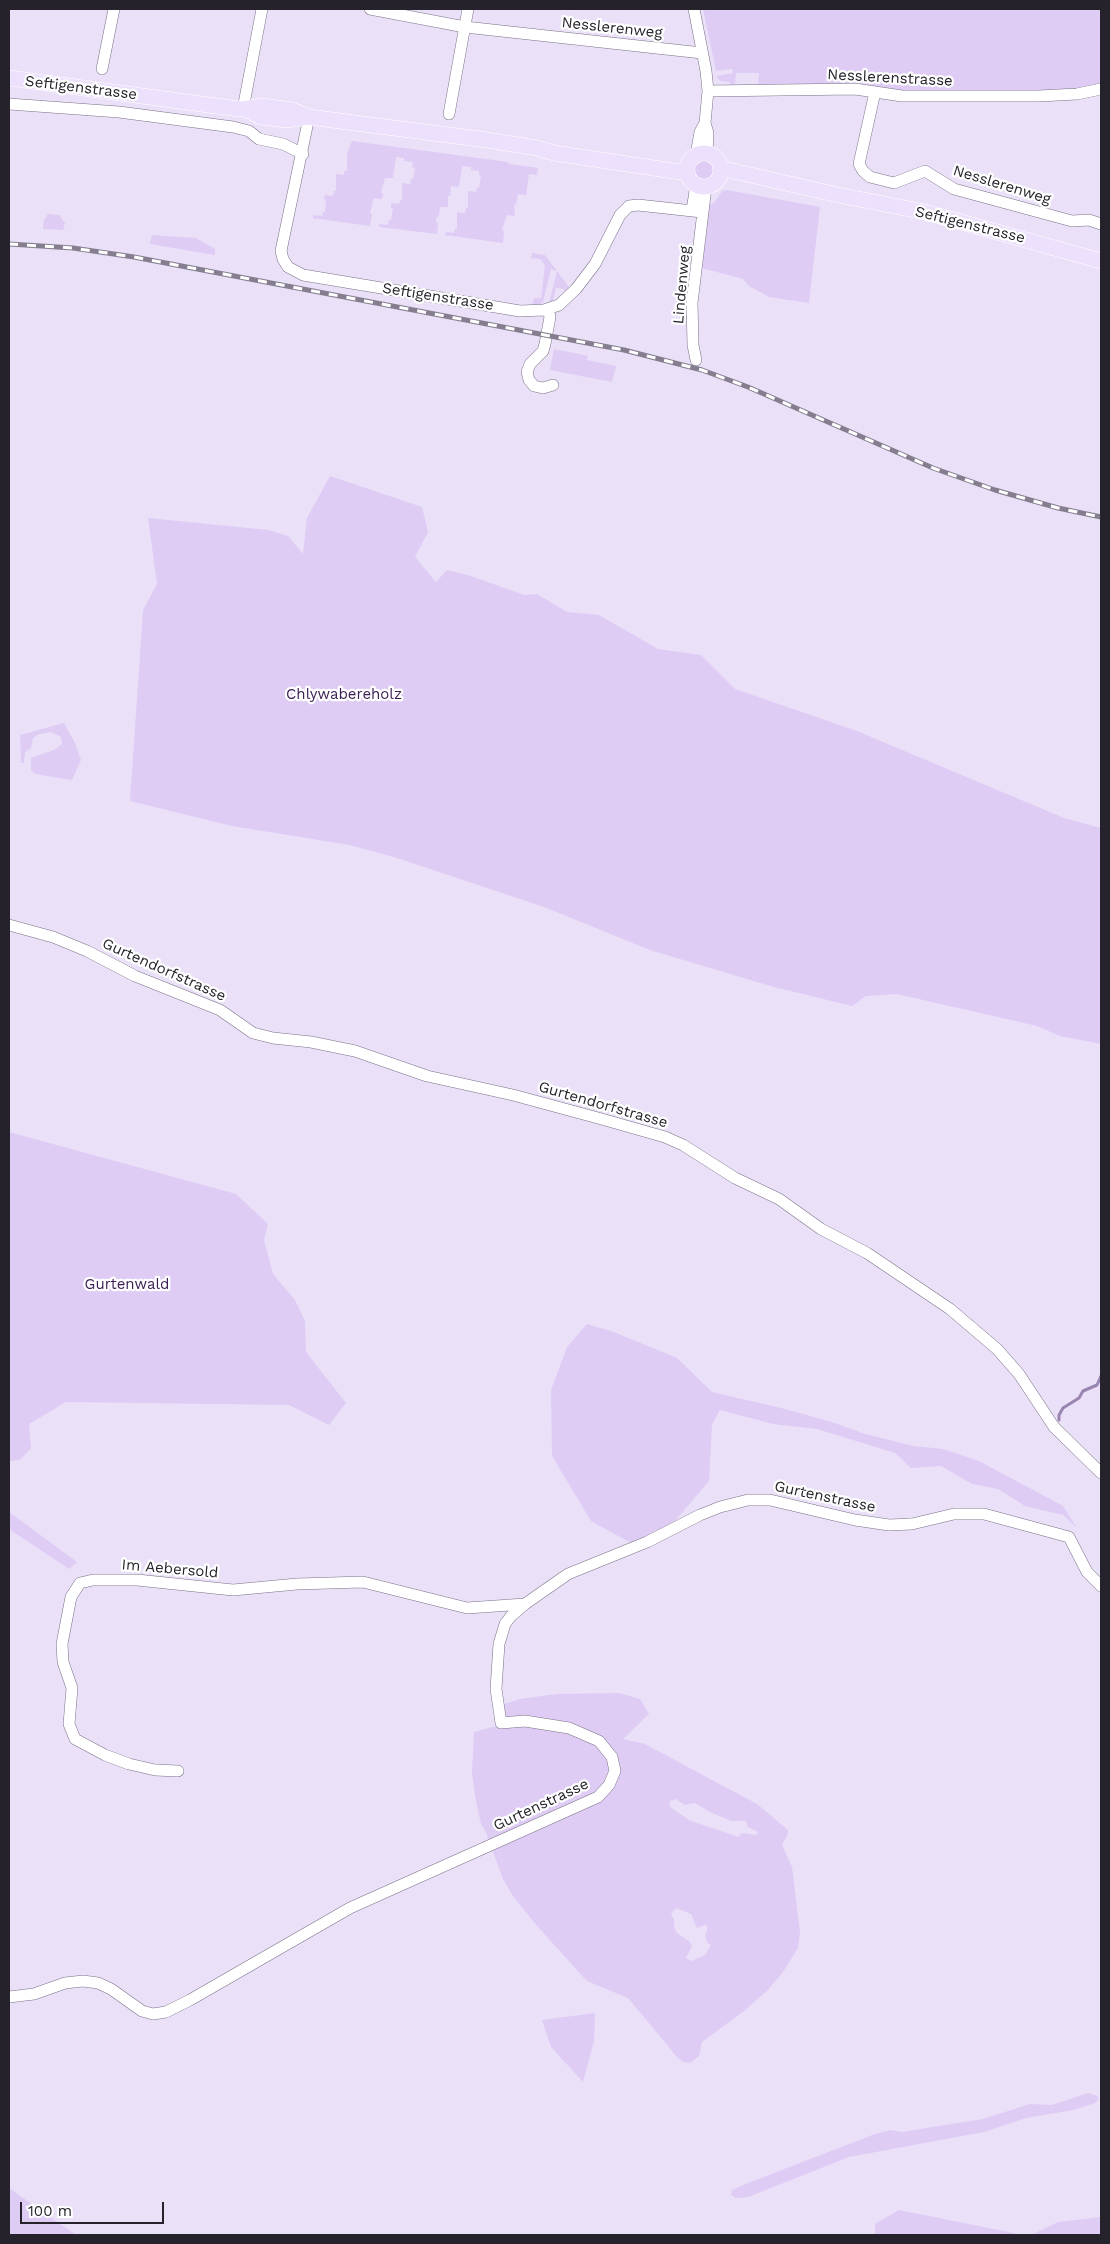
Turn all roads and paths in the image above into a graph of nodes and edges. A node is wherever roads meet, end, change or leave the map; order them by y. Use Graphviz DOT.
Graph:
graph roads {
  1 [pos="114,9"];
  2 [pos="262,9"];
  3 [pos="370,9"];
  4 [pos="468,9"];
  5 [pos="694,9"];
  6 [pos="465,27"];
  7 [pos="702,53"];
  8 [pos="102,68"];
  9 [pos="9,78"];
  10 [pos="1101,89"];
  11 [pos="708,91"];
  12 [pos="875,92"];
  13 [pos="9,104"];
  14 [pos="243,109"];
  15 [pos="449,114"];
  16 [pos="309,117"];
  17 [pos="303,154"];
  18 [pos="697,169"];
  19 [pos="719,173"];
  20 [pos="697,211"];
  21 [pos="1101,224"];
  22 [pos="1101,261"];
  23 [pos="548,309"];
  24 [pos="696,360"];
  25 [pos="553,385"];
  26 [pos="9,925"];
  27 [pos="1101,1473"];
  28 [pos="1101,1586"];
  29 [pos="525,1604"];
  30 [pos="178,1771"];
  31 [pos="9,1997"];
  1 -- 8 [label="street"];
  2 -- 14 [label="street"];
  3 -- 6 [label="street, Nesslerenweg"];
  4 -- 6 [label="street"];
  5 -- 7 [label="street, Lindenweg"];
  6 -- 7 [label="street, Nesslerenweg"];
  6 -- 15 [label="street"];
  7 -- 11 [label="street, Lindenweg"];
  9 -- 14 [label="main road, Seftigenstrasse"];
  10 -- 12 [label="street, Nesslerenstrasse"];
  11 -- 12 [label="street, Nesslerenstrasse"];
  11 -- 18 [label="street, Lindenweg"];
  12 -- 21 [label="street, Nesslerenweg"];
  13 -- 17 [label="street"];
  14 -- 16 [label="main road, Seftigenstrasse"];
  16 -- 17 [label="street, Seftigenstrasse"];
  16 -- 18 [label="main road, Seftigenstrasse"];
  17 -- 23 [label="street, Seftigenstrasse"];
  18 -- 19 [label="main road"];
  18 -- 19 [label="main road"];
  18 -- 20 [label="street, Lindenweg"];
  19 -- 22 [label="main road, Seftigenstrasse"];
  20 -- 23 [label="street, Seftigenstrasse"];
  20 -- 24 [label="street, Lindenweg"];
  23 -- 25 [label="street"];
  26 -- 27 [label="street, Gurtendorfstrasse"];
  28 -- 29 [label="street, Gurtenstrasse"];
  29 -- 30 [label="street, Im Aebersold"];
  29 -- 31 [label="street, Gurtenstrasse"];
}
